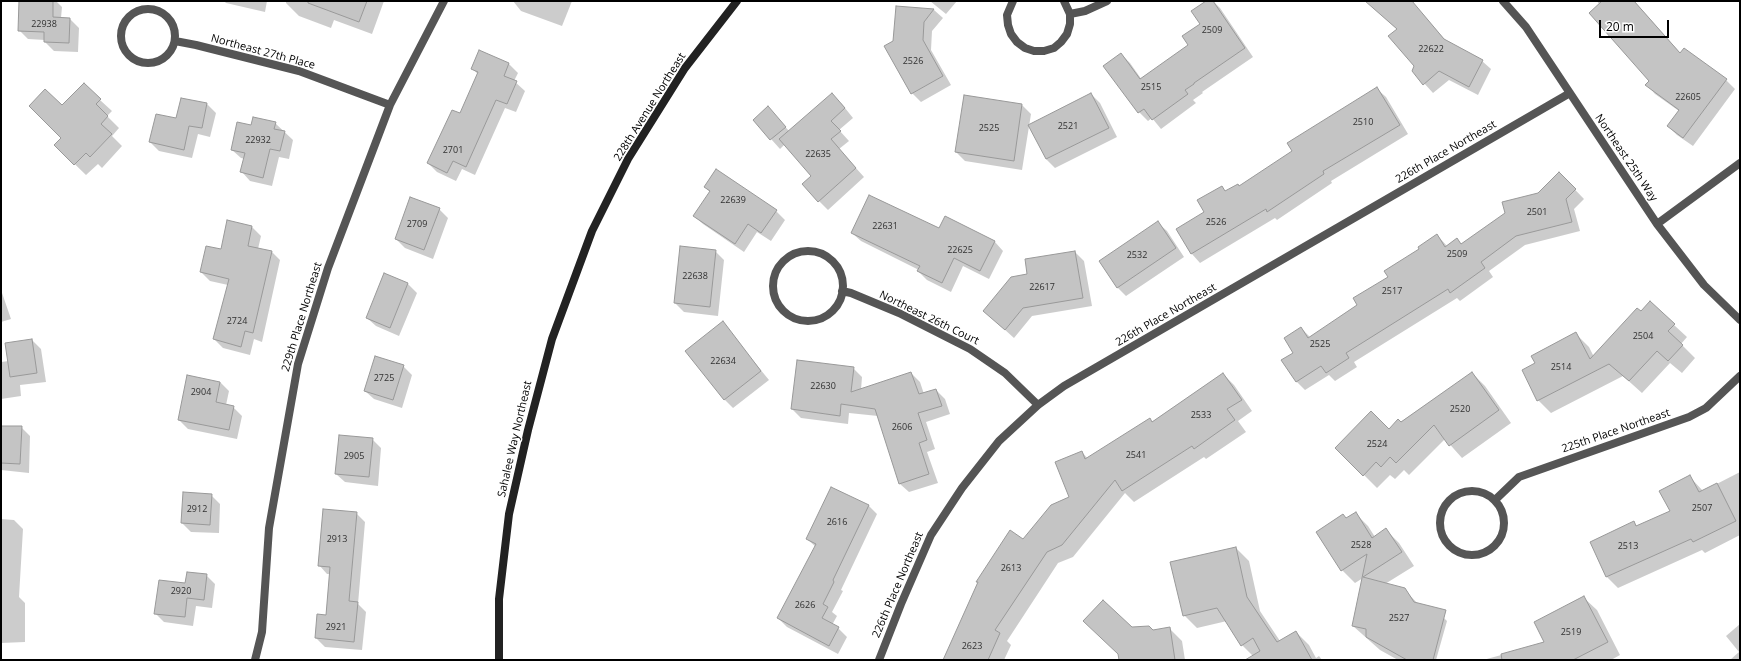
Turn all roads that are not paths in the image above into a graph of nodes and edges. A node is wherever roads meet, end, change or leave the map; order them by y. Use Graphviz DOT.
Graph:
graph roads {
  1 [pos="444,1"];
  2 [pos="736,1"];
  3 [pos="1014,1"];
  4 [pos="1064,1"];
  5 [pos="1107,1"];
  6 [pos="1503,1"];
  7 [pos="1070,14"];
  8 [pos="175,41"];
  9 [pos="1570,93"];
  10 [pos="390,105"];
  11 [pos="1740,163"];
  12 [pos="1657,224"];
  13 [pos="592,231"];
  14 [pos="842,291"];
  15 [pos="1740,320"];
  16 [pos="1740,376"];
  17 [pos="1038,405"];
  18 [pos="1495,500"];
  19 [pos="255,660"];
  20 [pos="500,660"];
  21 [pos="879,660"];
  1 -- 10 [label="street, 229th Place Northeast"];
  2 -- 13 [label="main road, 228th Avenue Northeast"];
  3 -- 7 [label="street"];
  4 -- 7 [label="street"];
  5 -- 7 [label="street"];
  6 -- 9 [label="street, Northeast 25th Way"];
  8 -- 8 [label="street"];
  8 -- 10 [label="street, Northeast 27th Place"];
  9 -- 12 [label="street, Northeast 25th Way"];
  9 -- 17 [label="street, 226th Place Northeast"];
  10 -- 19 [label="street, 229th Place Northeast"];
  11 -- 12 [label="street"];
  12 -- 15 [label="street, Northeast 25th Way"];
  13 -- 20 [label="main road, Sahalee Way Northeast"];
  14 -- 14 [label="street"];
  14 -- 17 [label="street, Northeast 26th Court"];
  16 -- 18 [label="street, 225th Place Northeast"];
  17 -- 21 [label="street, 226th Place Northeast"];
  18 -- 18 [label="street"];
}
